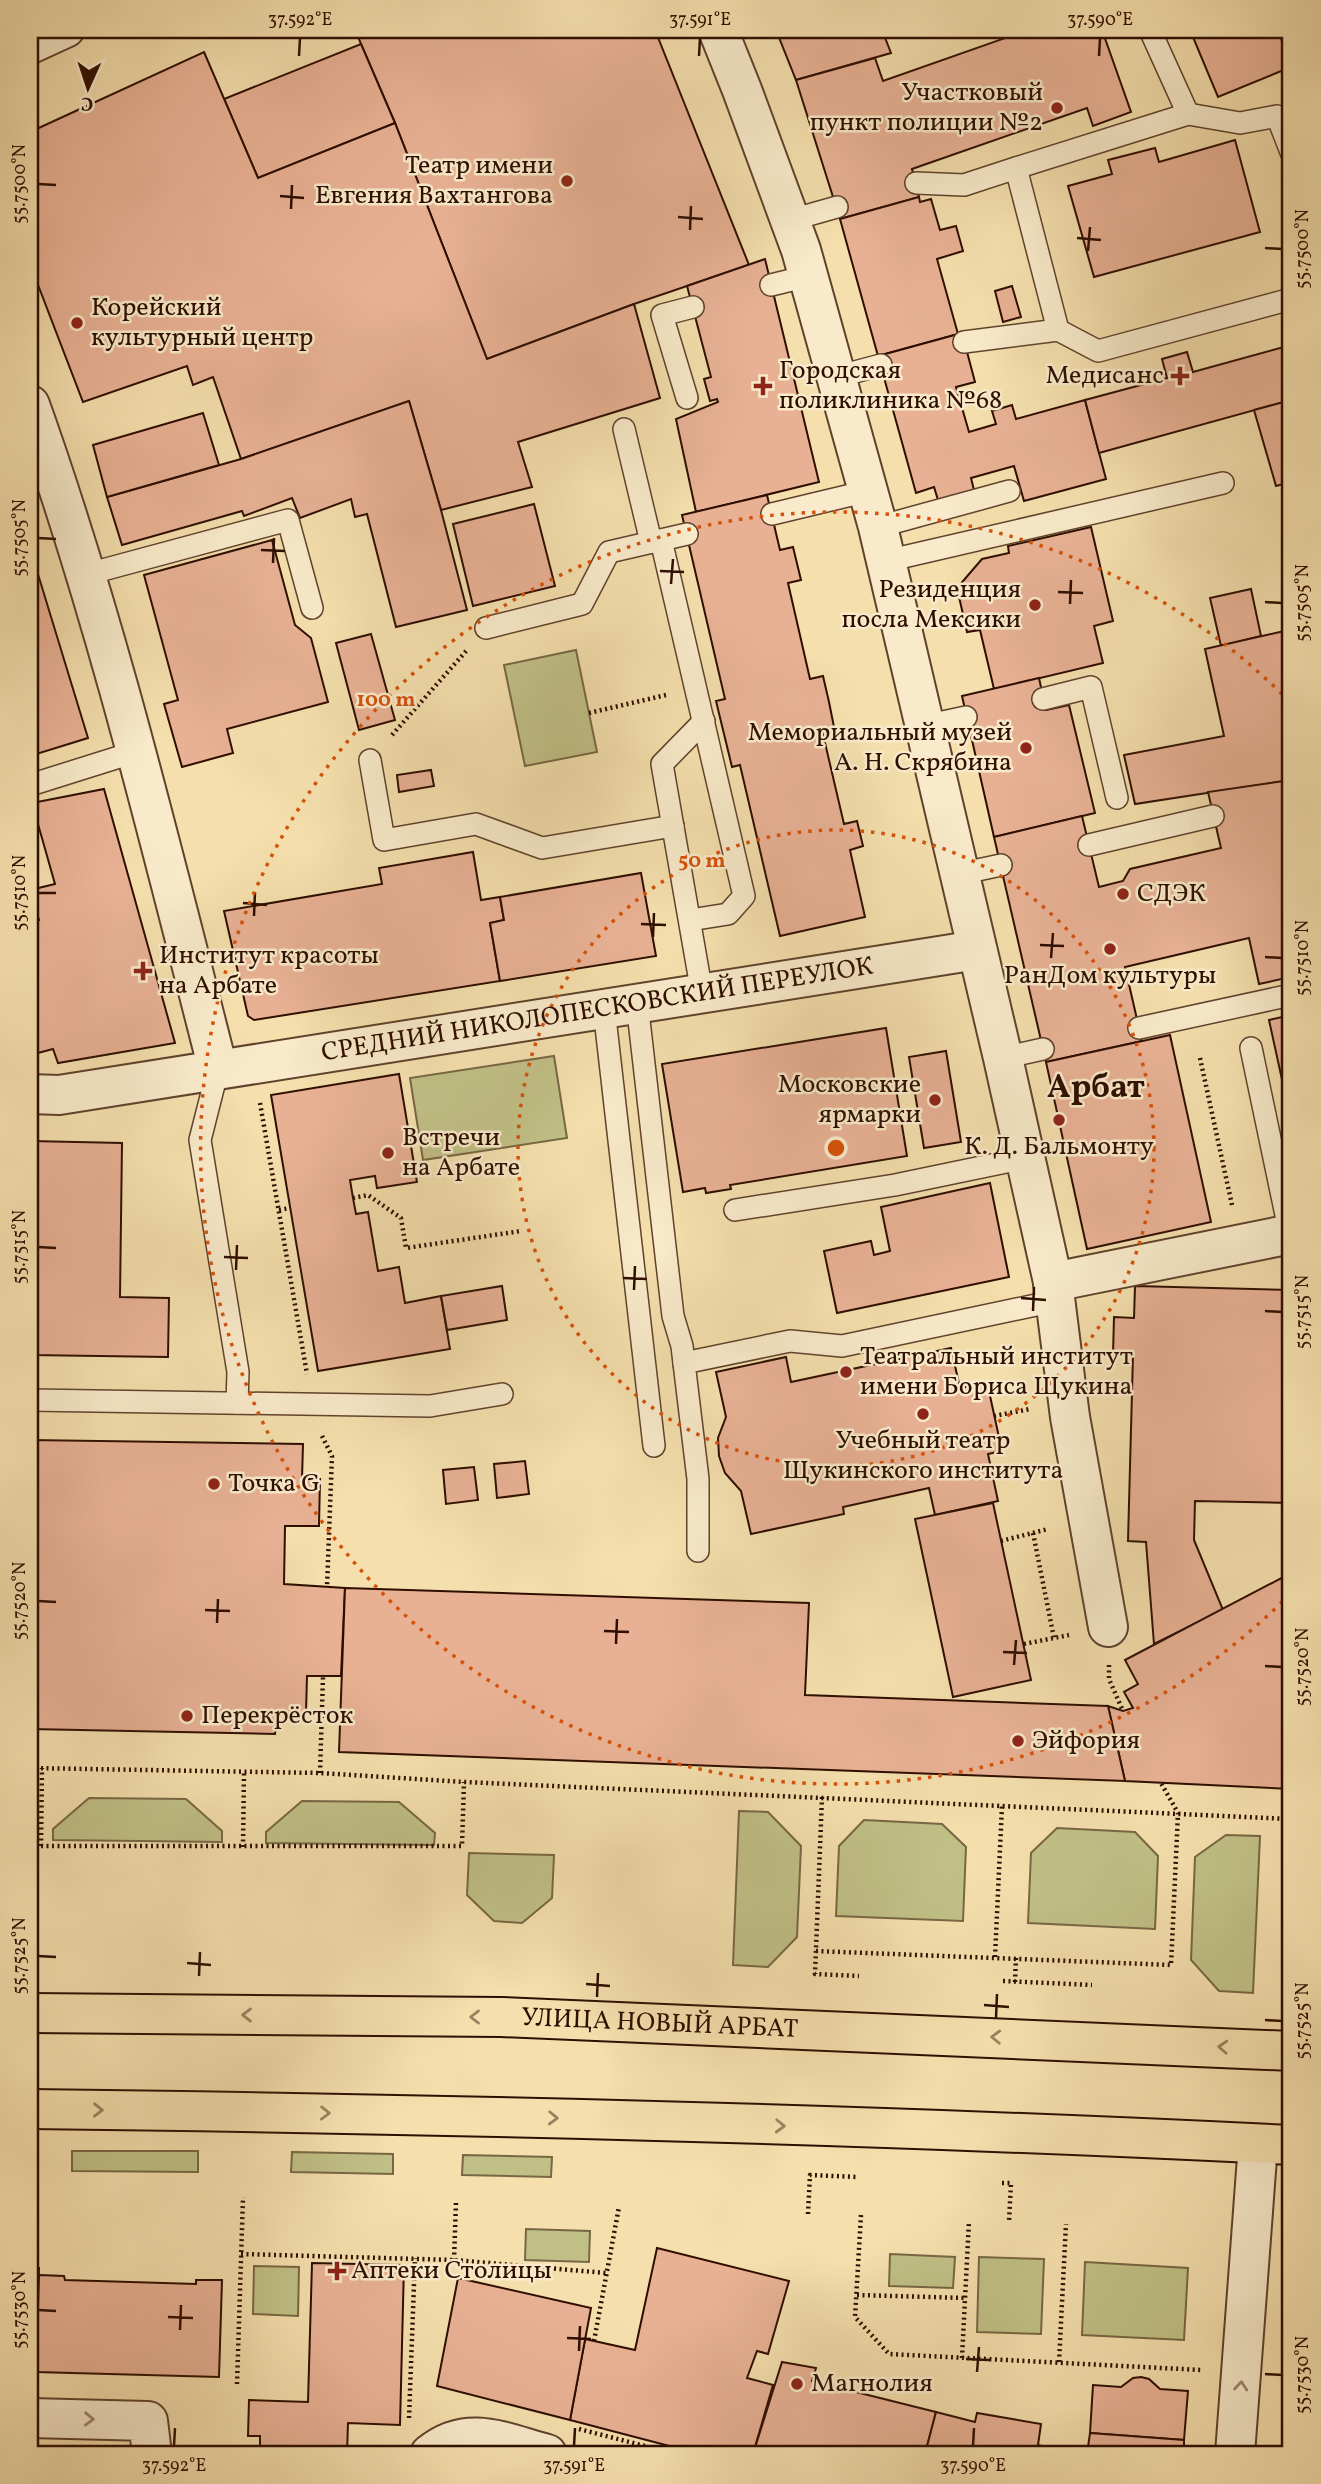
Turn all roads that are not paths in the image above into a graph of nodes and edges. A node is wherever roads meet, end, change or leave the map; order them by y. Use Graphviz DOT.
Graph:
graph roads {
  1 [pos="67,30"];
  2 [pos="718,30"];
  3 [pos="1150,30"];
  4 [pos="30,47"];
  5 [pos="1284,112"];
  6 [pos="1188,114"];
  7 [pos="1291,152"];
  8 [pos="1016,168"];
  9 [pos="916,183"];
  10 [pos="837,206"];
  11 [pos="791,220"];
  12 [pos="808,276"];
  13 [pos="771,285"];
  14 [pos="1291,299"];
  15 [pos="693,307"];
  16 [pos="1058,330"];
  17 [pos="964,342"];
  18 [pos="881,365"];
  19 [pos="836,377"];
  20 [pos="687,398"];
  21 [pos="30,405"];
  22 [pos="624,429"];
  23 [pos="1223,483"];
  24 [pos="868,491"];
  25 [pos="1009,491"];
  26 [pos="772,514"];
  27 [pos="687,534"];
  28 [pos="656,541"];
  29 [pos="882,544"];
  30 [pos="84,575"];
  31 [pos="312,608"];
  32 [pos="486,628"];
  33 [pos="1043,699"];
  34 [pos="966,716"];
  35 [pos="704,721"];
  36 [pos="924,726"];
  37 [pos="135,752"];
  38 [pos="370,760"];
  39 [pos="30,785"];
  40 [pos="1117,798"];
  41 [pos="1213,816"];
  42 [pos="673,826"];
  43 [pos="1089,845"];
  44 [pos="1001,865"];
  45 [pos="959,874"];
  46 [pos="690,920"];
  47 [pos="977,950"];
  48 [pos="702,993"];
  49 [pos="1291,995"];
  50 [pos="620,1006"];
  51 [pos="1139,1028"];
  52 [pos="1251,1048"];
  53 [pos="1043,1049"];
  54 [pos="1003,1058"];
  55 [pos="218,1069"];
  56 [pos="30,1094"];
  57 [pos="1025,1158"];
  58 [pos="735,1210"];
  59 [pos="1291,1234"];
  60 [pos="1054,1292"];
  61 [pos="684,1363"];
  62 [pos="502,1394"];
  63 [pos="30,1400"];
  64 [pos="237,1403"];
  65 [pos="654,1446"];
  66 [pos="698,1551"];
  67 [pos="1108,1627"];
  68 [pos="30,2013"];
  69 [pos="1291,2050"];
  70 [pos="30,2109"];
  71 [pos="1275,2144"];
  72 [pos="30,2418"];
  73 [pos="419,2442"];
  74 [pos="152,2454"];
  75 [pos="547,2454"];
  76 [pos="1235,2454"];
  1 -- 4 [label="street"];
  2 -- 11 [label="street"];
  3 -- 6 [label="lane"];
  5 -- 6 [label="lane"];
  5 -- 7 [label="lane"];
  6 -- 8 [label="lane"];
  8 -- 9 [label="lane"];
  8 -- 16 [label="lane"];
  10 -- 11 [label="lane"];
  11 -- 12 [label="street"];
  12 -- 13 [label="lane"];
  12 -- 19 [label="street"];
  14 -- 16 [label="lane"];
  15 -- 20 [label="lane"];
  16 -- 17 [label="lane"];
  18 -- 19 [label="lane"];
  19 -- 24 [label="street"];
  21 -- 30 [label="street"];
  22 -- 28 [label="lane"];
  23 -- 29 [label="lane"];
  24 -- 26 [label="lane"];
  24 -- 29 [label="street"];
  25 -- 29 [label="lane"];
  27 -- 28 [label="lane"];
  28 -- 32 [label="lane"];
  28 -- 35 [label="lane"];
  29 -- 36 [label="street"];
  30 -- 31 [label="lane"];
  30 -- 37 [label="street"];
  33 -- 40 [label="lane"];
  34 -- 36 [label="lane"];
  35 -- 42 [label="lane"];
  35 -- 46 [label="lane"];
  36 -- 45 [label="street"];
  37 -- 39 [label="lane"];
  37 -- 55 [label="street"];
  38 -- 42 [label="lane"];
  41 -- 43 [label="lane"];
  42 -- 46 [label="lane"];
  44 -- 45 [label="lane"];
  45 -- 47 [label="street"];
  46 -- 48 [label="lane"];
  47 -- 48 [label="street, СРЕДНИЙ НИКОЛОПЕСКОВСКИЙ ПЕРЕУЛОК"];
  47 -- 54 [label="street"];
  48 -- 50 [label="street, СРЕДНИЙ НИКОЛОПЕСКОВСКИЙ ПЕРЕУЛОК"];
  49 -- 51 [label="lane"];
  50 -- 55 [label="street, СРЕДНИЙ НИКОЛОПЕСКОВСКИЙ ПЕРЕУЛОК"];
  50 -- 61 [label="lane"];
  50 -- 65 [label="lane"];
  52 -- 59 [label="lane"];
  53 -- 54 [label="lane"];
  54 -- 57 [label="street"];
  55 -- 56 [label="street, СРЕДНИЙ НИКОЛОПЕСКОВСКИЙ ПЕРЕУЛОК"];
  55 -- 64 [label="lane"];
  57 -- 58 [label="lane"];
  57 -- 60 [label="street"];
  59 -- 60 [label="street"];
  60 -- 61 [label="lane"];
  60 -- 67 [label="street"];
  61 -- 66 [label="lane"];
  62 -- 64 [label="lane"];
  63 -- 64 [label="lane"];
  69 -- 68 [label="main road, УЛИЦА НОВЫЙ АРБАТ, one-way"];
  70 -- 71 [label="main road, one-way"];
  76 -- 71 [label="street, one-way"];
  72 -- 74 [label="street, one-way"];
  73 -- 75 [label="street"];
}
